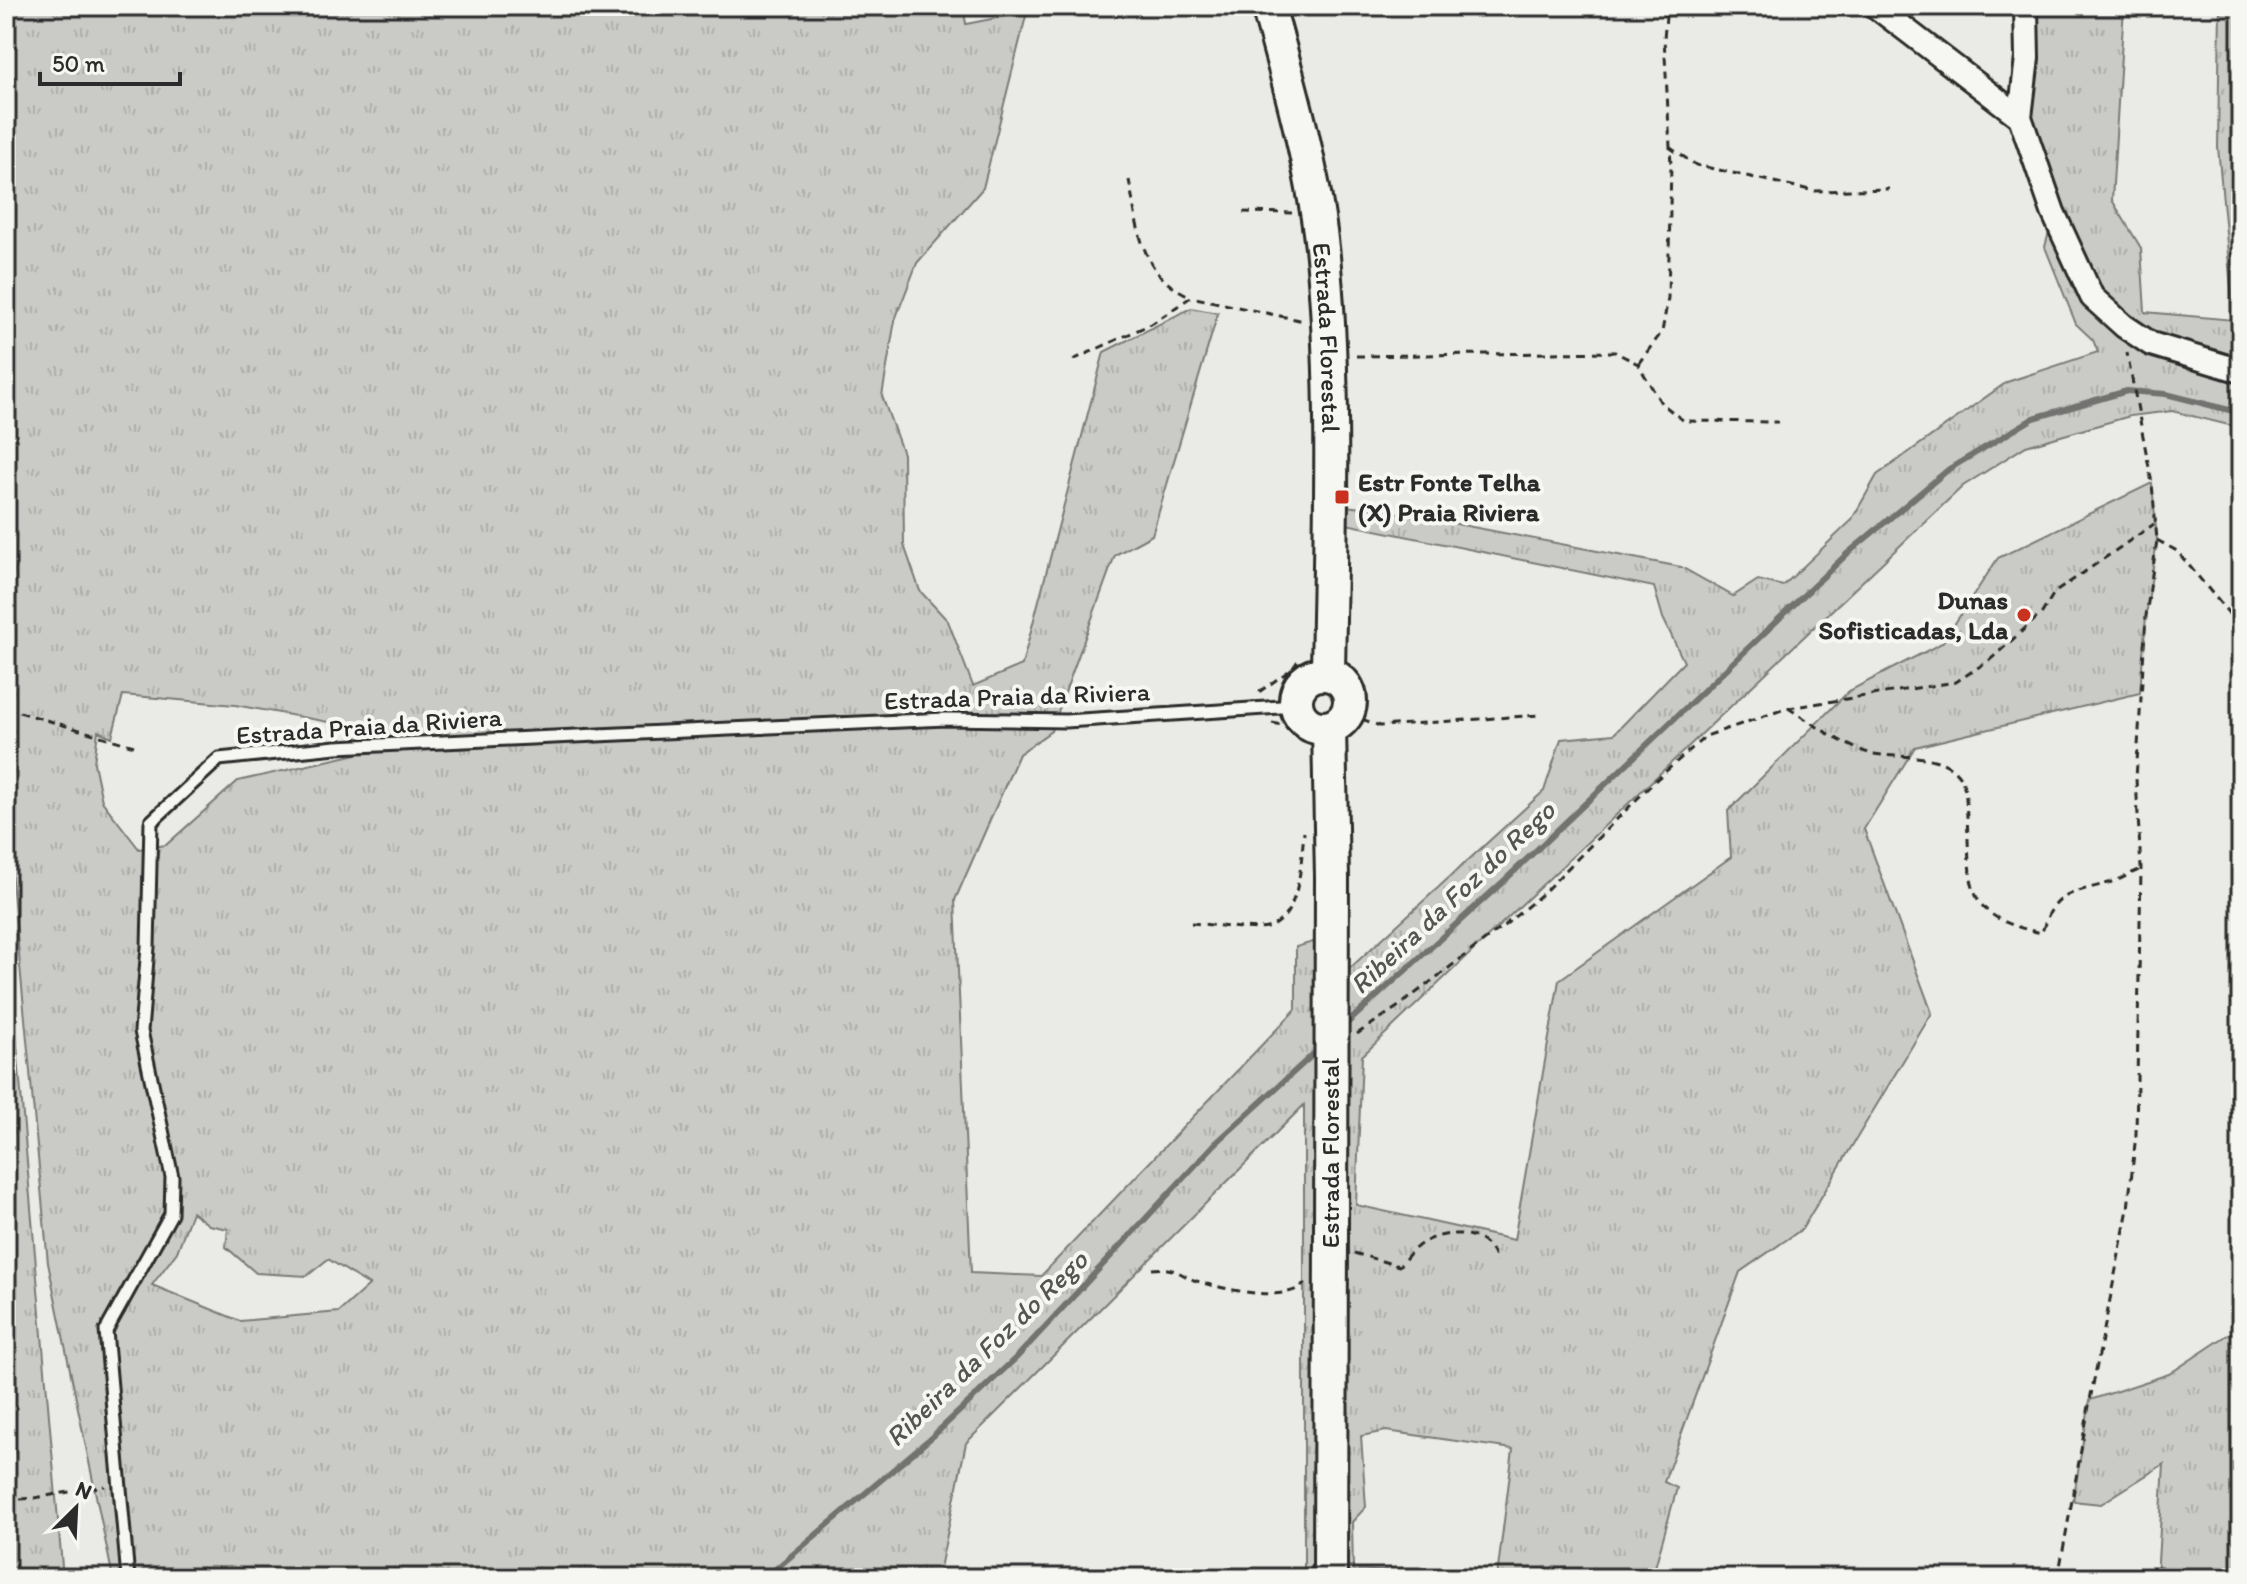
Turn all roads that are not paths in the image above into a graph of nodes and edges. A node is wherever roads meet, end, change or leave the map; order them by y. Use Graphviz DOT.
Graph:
graph roads {
  1 [pos="1268,6"];
  2 [pos="1875,6"];
  3 [pos="2026,6"];
  4 [pos="2020,117"];
  5 [pos="2241,371"];
  6 [pos="1328,674"];
  7 [pos="1296,706"];
  8 [pos="1339,721"];
  9 [pos="128,1578"];
  10 [pos="1330,1578"];
  1 -- 6 [label="main road, Estrada Florestal"];
  2 -- 4 [label="street"];
  3 -- 4 [label="street"];
  4 -- 5 [label="street"];
  6 -- 7 [label="main road"];
  6 -- 8 [label="main road"];
  7 -- 8 [label="main road"];
  7 -- 9 [label="lane, Estrada Praia da Riviera"];
  8 -- 10 [label="main road, Estrada Florestal"];
}
